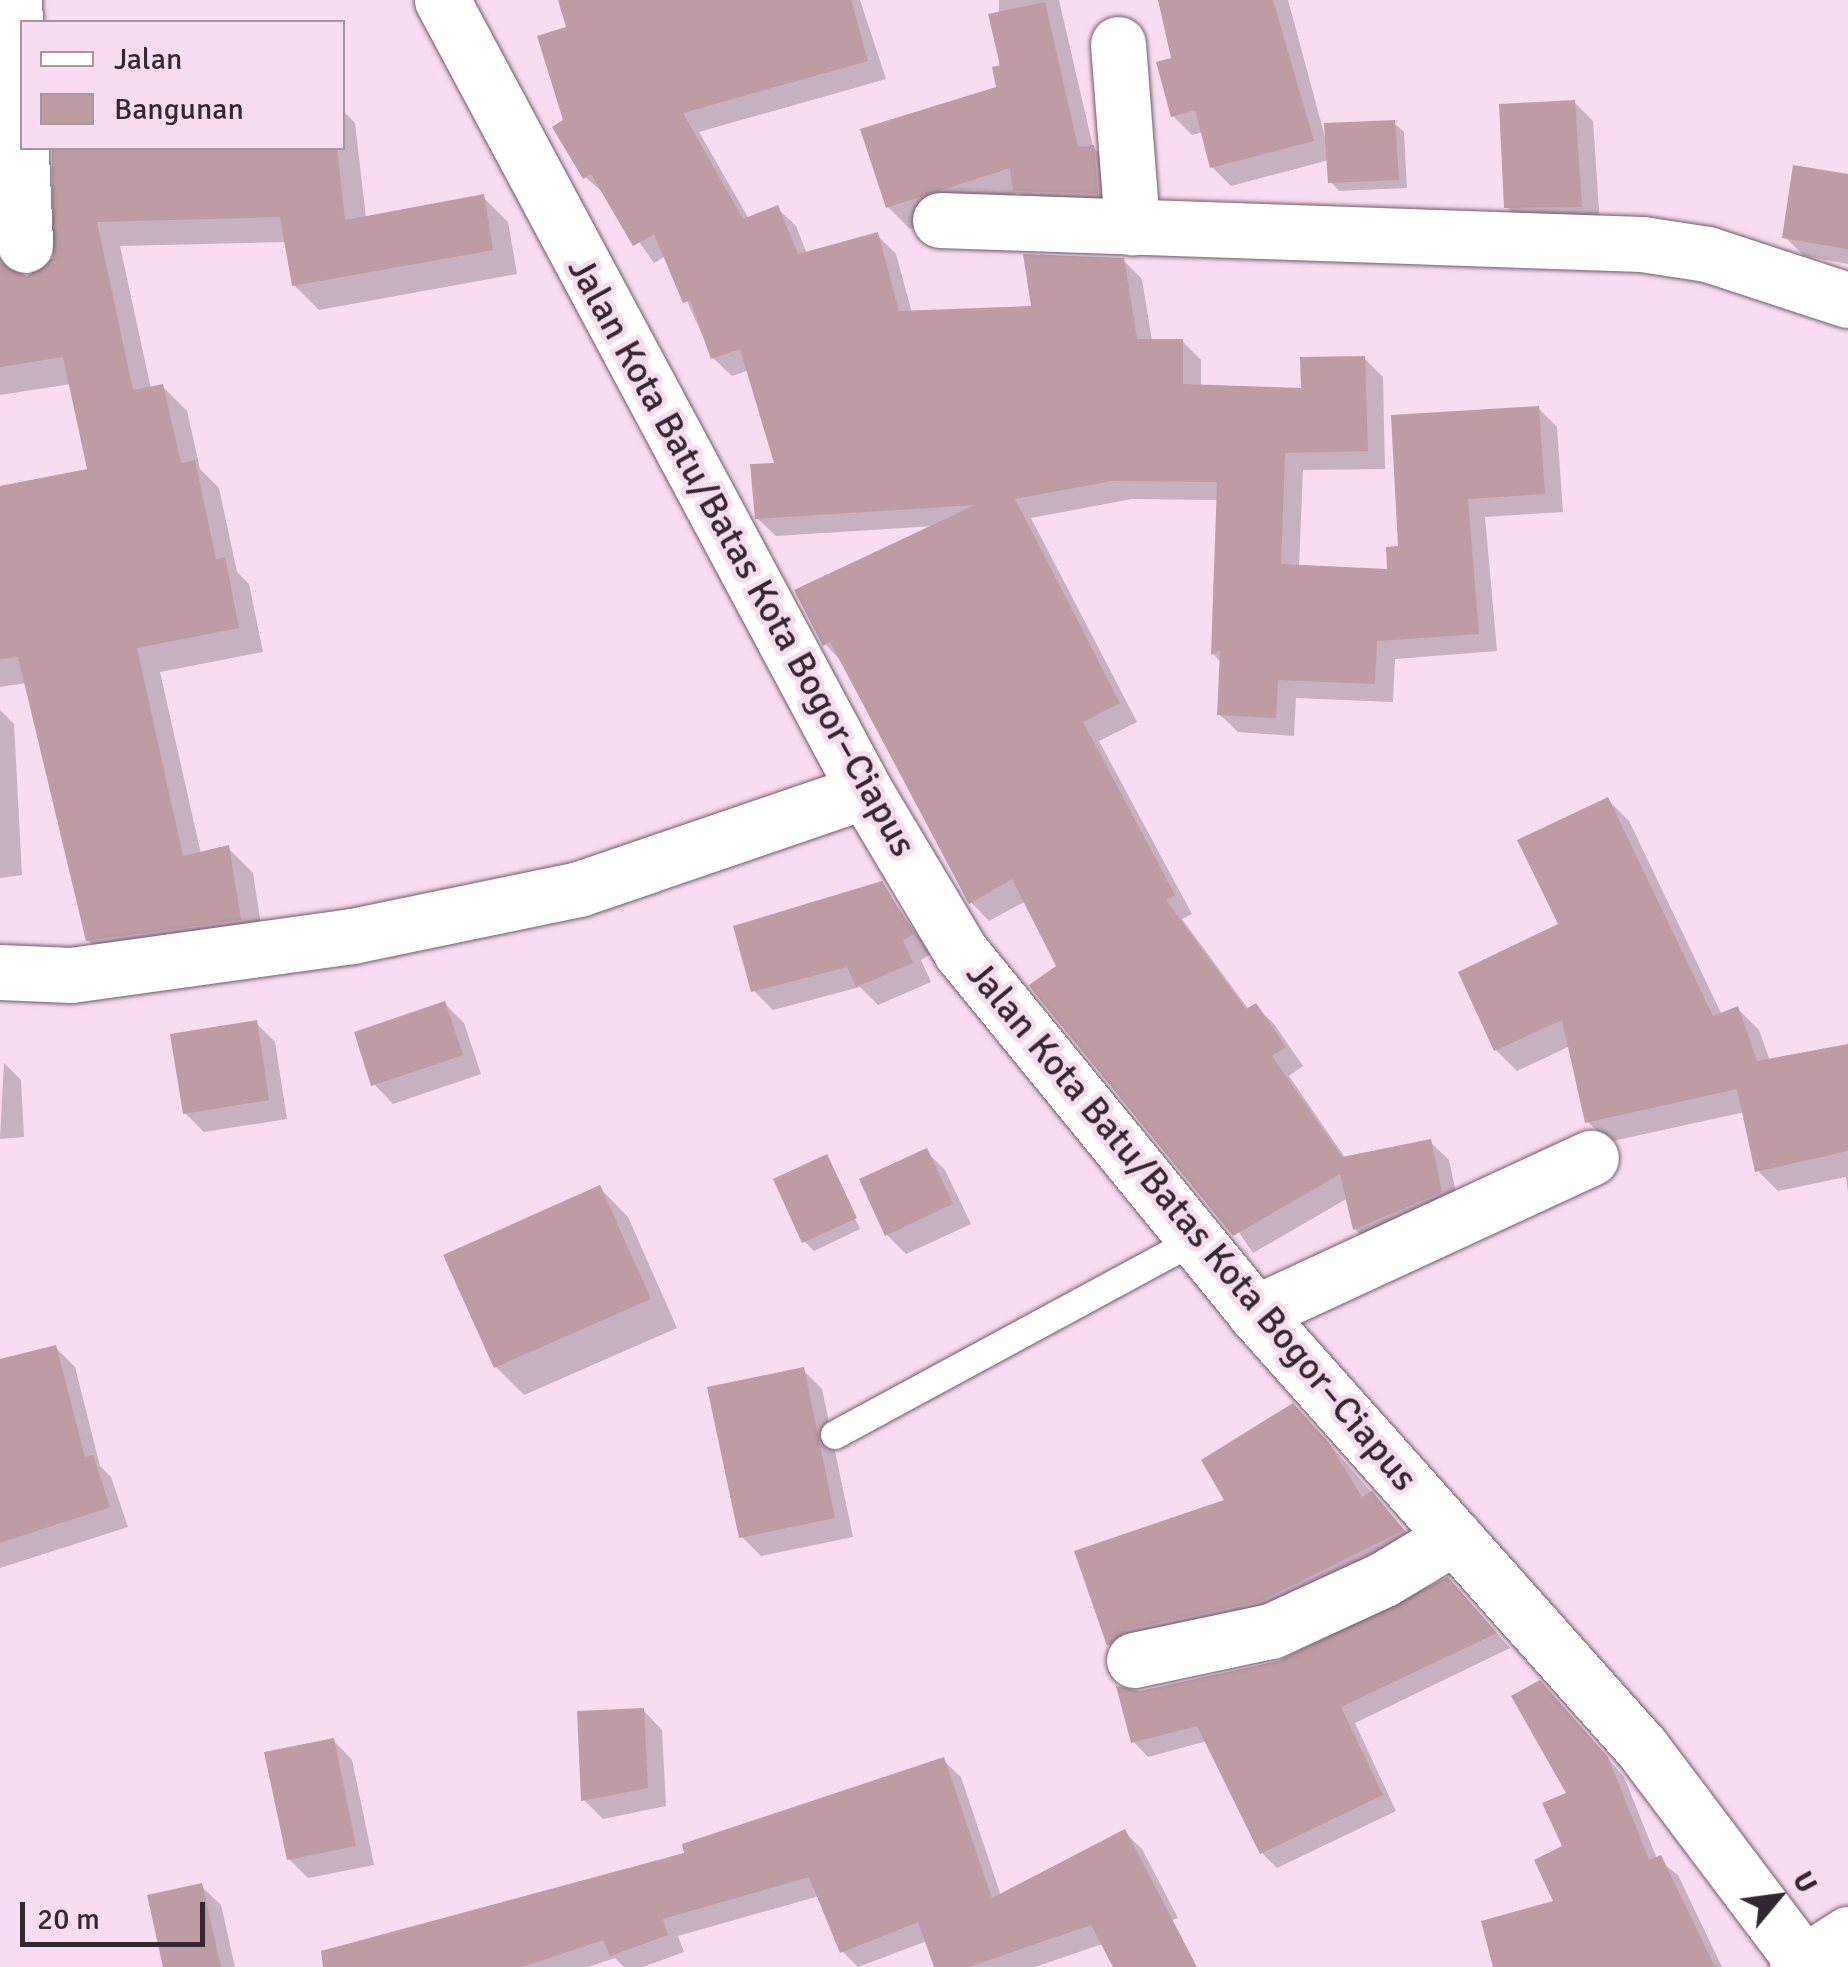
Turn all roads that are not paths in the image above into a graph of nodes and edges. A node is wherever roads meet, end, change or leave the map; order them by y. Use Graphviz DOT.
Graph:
graph roads {
  1 [pos="14,0"];
  2 [pos="442,0"];
  3 [pos="1118,44"];
  4 [pos="20,134"];
  5 [pos="21,150"];
  6 [pos="940,220"];
  7 [pos="1132,227"];
  8 [pos="25,245"];
  9 [pos="1848,300"];
  10 [pos="865,791"];
  11 [pos="0,972"];
  12 [pos="1591,1158"];
  13 [pos="1194,1241"];
  14 [pos="1255,1313"];
  15 [pos="835,1435"];
  16 [pos="1454,1536"];
  17 [pos="1134,1660"];
  18 [pos="1814,1957"];
  1 -- 4 [label="street"];
  2 -- 10 [label="street, Jalan Kota Batu/Batas Kota Bogor–Ciapus"];
  3 -- 7 [label="street"];
  5 -- 8 [label="street"];
  6 -- 7 [label="street"];
  7 -- 9 [label="street"];
  10 -- 11 [label="street"];
  10 -- 13 [label="street, Jalan Kota Batu/Batas Kota Bogor–Ciapus"];
  12 -- 14 [label="street"];
  13 -- 14 [label="street, Jalan Kota Batu/Batas Kota Bogor–Ciapus"];
  13 -- 15 [label="lane"];
  14 -- 16 [label="street, Jalan Kota Batu/Batas Kota Bogor–Ciapus"];
  16 -- 17 [label="street"];
  16 -- 18 [label="street, Jalan Kota Batu/Batas Kota Bogor–Ciapus"];
}
